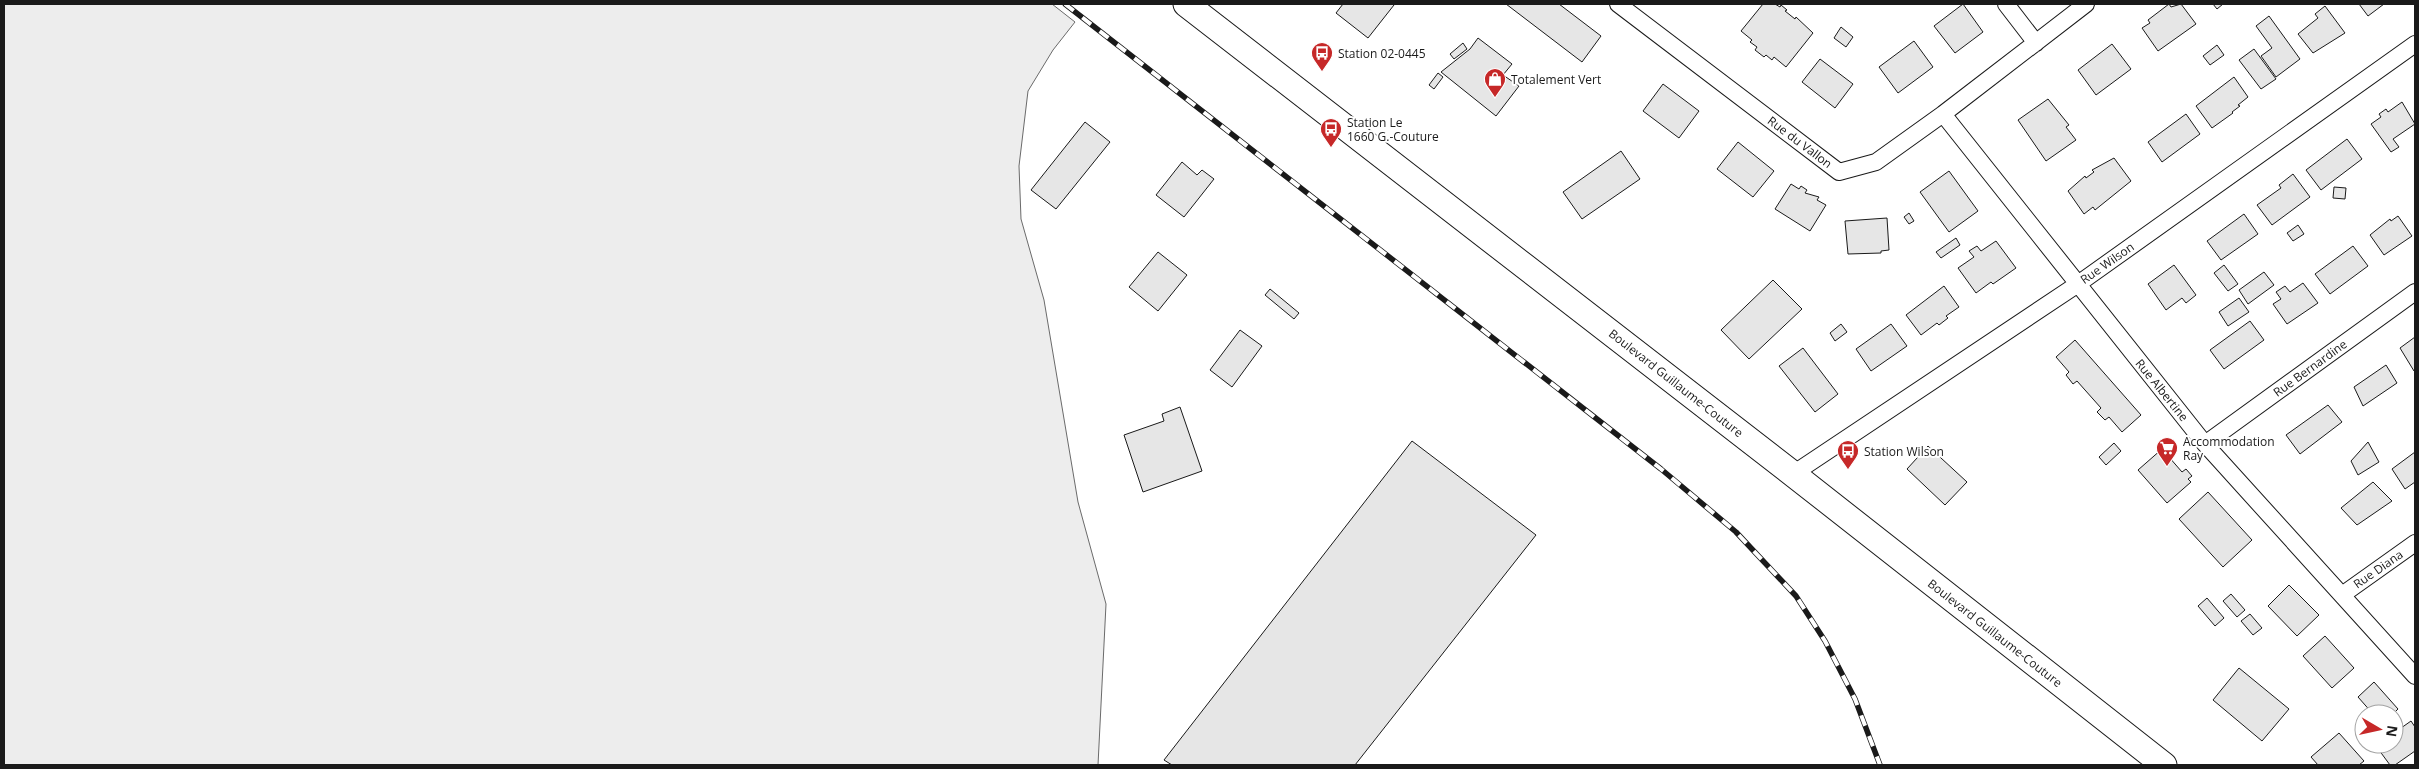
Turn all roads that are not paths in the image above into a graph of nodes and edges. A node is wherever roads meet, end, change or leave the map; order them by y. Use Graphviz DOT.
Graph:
graph roads {
  1 [pos="1186,4"];
  2 [pos="1618,4"];
  3 [pos="2006,4"];
  4 [pos="2086,4"];
  5 [pos="2036,43"];
  6 [pos="2415,44"];
  7 [pos="1943,114"];
  8 [pos="2078,284"];
  9 [pos="2415,292"];
  10 [pos="2205,444"];
  11 [pos="1793,474"];
  12 [pos="2415,543"];
  13 [pos="2342,594"];
  14 [pos="2415,676"];
  15 [pos="2164,765"];
  1 -- 11 [label="main road, Boulevard Guillaume-Couture"];
  2 -- 7 [label="street, Rue du Vallon"];
  3 -- 5 [label="street"];
  4 -- 5 [label="street, Rue du Vallon"];
  5 -- 7 [label="street, Rue du Vallon"];
  6 -- 8 [label="street, Rue Wilson"];
  7 -- 8 [label="street, Rue Albertine"];
  8 -- 10 [label="street, Rue Albertine"];
  8 -- 11 [label="street, Rue Wilson"];
  9 -- 10 [label="street, Rue Bernardine"];
  10 -- 13 [label="street, Rue Albertine"];
  11 -- 15 [label="main road, Boulevard Guillaume-Couture"];
  12 -- 13 [label="street, Rue Diana"];
  13 -- 14 [label="street, Rue Albertine"];
}
